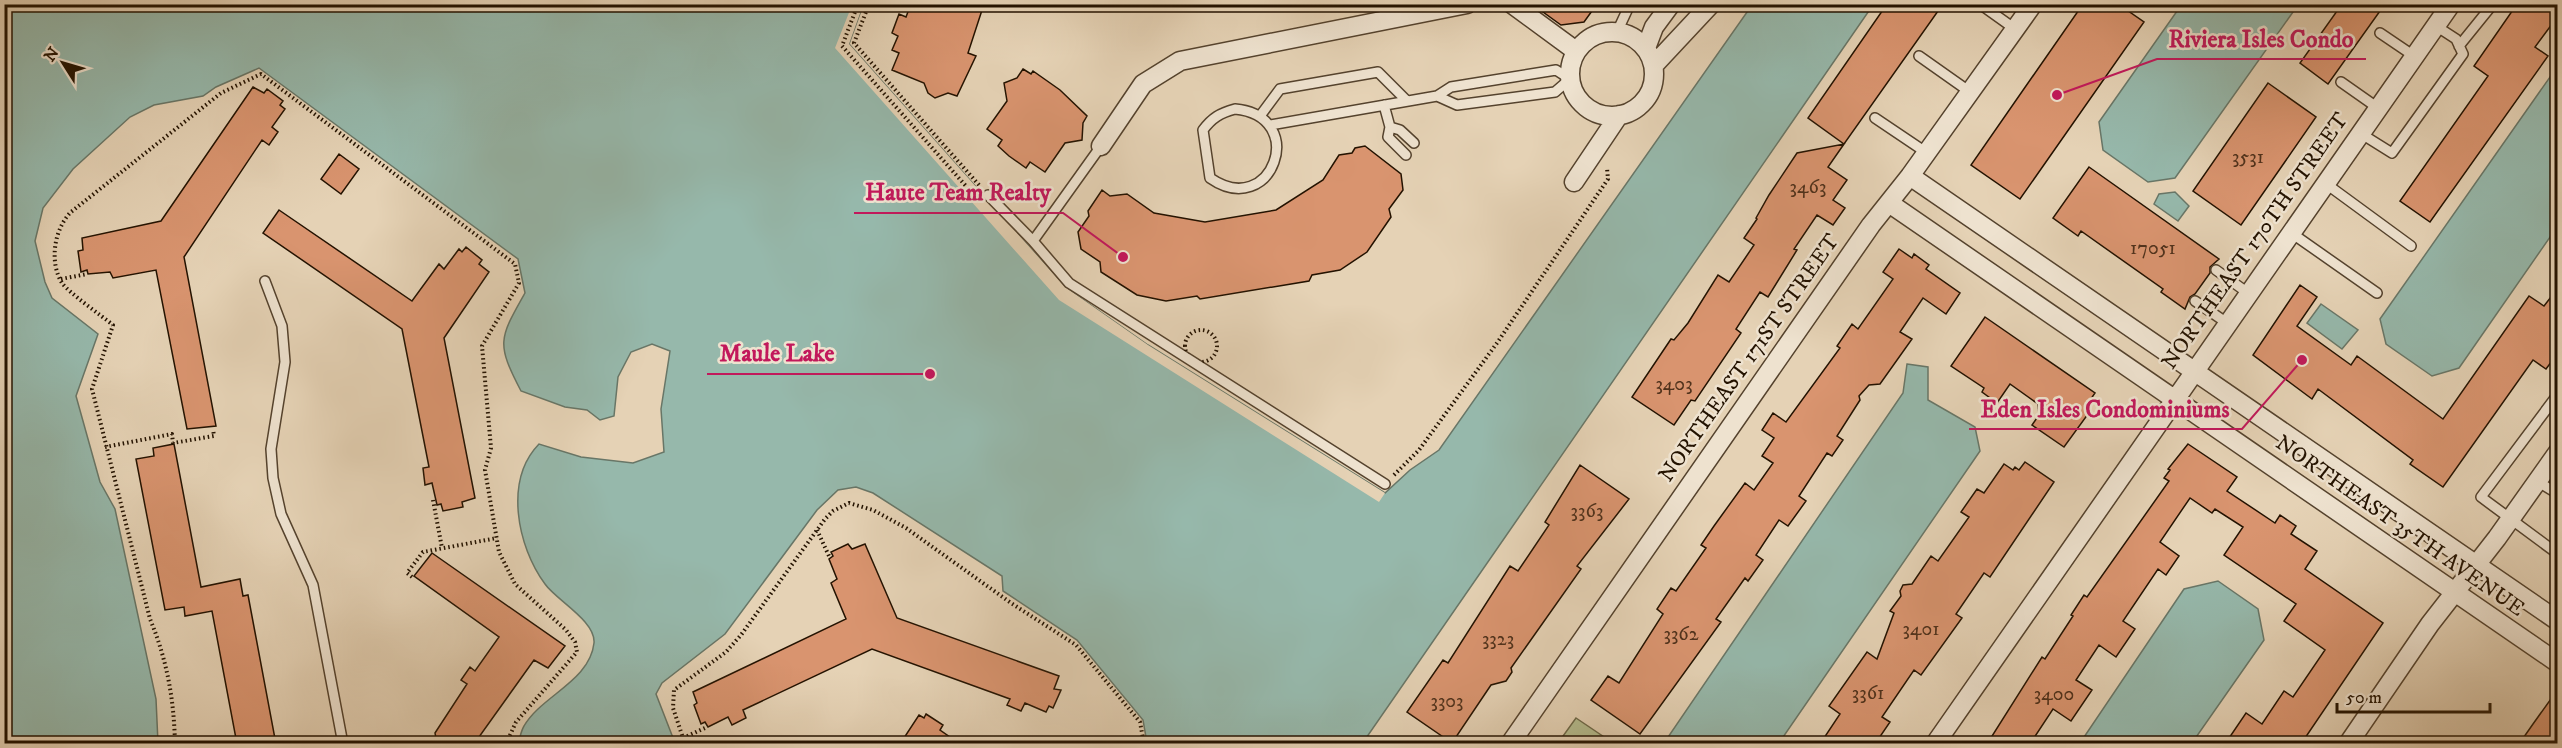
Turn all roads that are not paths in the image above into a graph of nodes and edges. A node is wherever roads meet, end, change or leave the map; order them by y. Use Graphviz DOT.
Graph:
graph roads {
  1 [pos="1467,4"];
  2 [pos="1512,4"];
  3 [pos="1630,4"];
  4 [pos="1671,4"];
  5 [pos="1711,4"];
  6 [pos="1980,4"];
  7 [pos="2033,4"];
  8 [pos="2451,4"];
  9 [pos="2493,4"];
  10 [pos="2436,26"];
  11 [pos="2015,29"];
  12 [pos="1617,32"];
  13 [pos="2380,33"];
  14 [pos="2459,46"];
  15 [pos="1576,51"];
  16 [pos="1650,56"];
  17 [pos="1919,56"];
  18 [pos="2414,56"];
  19 [pos="1570,79"];
  20 [pos="2341,82"];
  21 [pos="1970,92"];
  22 [pos="1437,96"];
  23 [pos="1407,101"];
  24 [pos="1384,105"];
  25 [pos="2378,108"];
  26 [pos="1619,115"];
  27 [pos="1260,116"];
  28 [pos="1875,118"];
  29 [pos="1270,125"];
  30 [pos="1390,127"];
  31 [pos="2360,133"];
  32 [pos="1414,144"];
  33 [pos="1101,146"];
  34 [pos="1927,153"];
  35 [pos="1406,155"];
  36 [pos="1910,176"];
  37 [pos="1575,182"];
  38 [pos="2325,183"];
  39 [pos="988,195"];
  40 [pos="1889,202"];
  41 [pos="2290,232"];
  42 [pos="1033,241"];
  43 [pos="2411,246"];
  44 [pos="2216,270"];
  45 [pos="265,281"];
  46 [pos="2248,293"];
  47 [pos="2378,293"];
  48 [pos="2195,300"];
  49 [pos="2227,323"];
  50 [pos="2193,371"];
  51 [pos="2558,394"];
  52 [pos="2173,399"];
  53 [pos="2558,452"];
  54 [pos="2537,481"];
  55 [pos="1385,484"];
  56 [pos="2558,494"];
  57 [pos="2511,518"];
  58 [pos="2558,554"];
  59 [pos="2476,565"];
  60 [pos="2454,593"];
  61 [pos="2558,621"];
  62 [pos="2558,663"];
  63 [pos="343,744"];
  64 [pos="1510,744"];
  65 [pos="1935,744"];
  66 [pos="2348,744"];
  1 -- 33 [label="street"];
  2 -- 15 [label="street"];
  3 -- 12 [label="lane"];
  4 -- 16 [label="street"];
  5 -- 16 [label="street"];
  6 -- 11 [label="lane"];
  7 -- 11 [label="street, NORTHEAST 171ST STREET"];
  8 -- 10 [label="street, NORTHEAST 170TH STREET"];
  9 -- 14 [label="lane"];
  10 -- 14 [label="lane"];
  10 -- 18 [label="street, NORTHEAST 170TH STREET"];
  11 -- 21 [label="street, NORTHEAST 171ST STREET"];
  12 -- 15 [label="street"];
  12 -- 16 [label="street"];
  13 -- 18 [label="lane"];
  14 -- 31 [label="lane"];
  15 -- 19 [label="street"];
  16 -- 26 [label="street"];
  17 -- 21 [label="lane"];
  18 -- 25 [label="street, NORTHEAST 170TH STREET"];
  19 -- 22 [label="lane"];
  19 -- 22 [label="lane"];
  19 -- 26 [label="street"];
  20 -- 25 [label="lane"];
  21 -- 34 [label="street, NORTHEAST 171ST STREET"];
  22 -- 23 [label="lane"];
  23 -- 24 [label="lane"];
  23 -- 27 [label="lane"];
  24 -- 29 [label="lane"];
  24 -- 30 [label="lane"];
  25 -- 31 [label="street, NORTHEAST 170TH STREET"];
  26 -- 37 [label="street"];
  27 -- 29 [label="lane"];
  27 -- 29 [label="lane"];
  28 -- 34 [label="lane"];
  30 -- 32 [label="lane"];
  30 -- 35 [label="lane"];
  31 -- 38 [label="street, NORTHEAST 170TH STREET"];
  33 -- 42 [label="lane"];
  34 -- 36 [label="street, NORTHEAST 171ST STREET"];
  36 -- 40 [label="street, NORTHEAST 171ST STREET"];
  36 -- 50 [label="street, NORTHEAST 35TH AVENUE"];
  38 -- 41 [label="street, NORTHEAST 170TH STREET"];
  38 -- 43 [label="lane"];
  39 -- 42 [label="lane"];
  40 -- 52 [label="street, NORTHEAST 35TH AVENUE"];
  40 -- 64 [label="street, NORTHEAST 171ST STREET"];
  41 -- 46 [label="street, NORTHEAST 170TH STREET"];
  41 -- 47 [label="lane"];
  42 -- 55 [label="lane"];
  44 -- 46 [label="lane"];
  45 -- 63 [label="lane"];
  46 -- 49 [label="street, NORTHEAST 170TH STREET"];
  48 -- 49 [label="lane"];
  49 -- 50 [label="street, NORTHEAST 170TH STREET"];
  50 -- 52 [label="street, NORTHEAST 170TH STREET"];
  50 -- 59 [label="street, NORTHEAST 35TH AVENUE"];
  51 -- 57 [label="lane"];
  52 -- 60 [label="street, NORTHEAST 35TH AVENUE"];
  52 -- 65 [label="street, NORTHEAST 170TH STREET"];
  53 -- 54 [label="street"];
  54 -- 56 [label="lane"];
  54 -- 57 [label="street"];
  57 -- 58 [label="lane"];
  57 -- 59 [label="street"];
  59 -- 60 [label="street"];
  59 -- 61 [label="street, NORTHEAST 35TH AVENUE"];
  60 -- 62 [label="street, NORTHEAST 35TH AVENUE"];
  60 -- 66 [label="street"];
}
